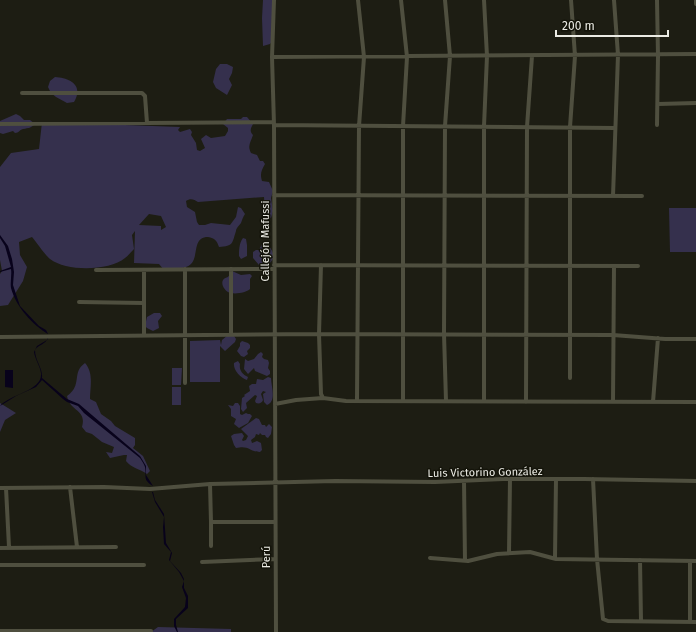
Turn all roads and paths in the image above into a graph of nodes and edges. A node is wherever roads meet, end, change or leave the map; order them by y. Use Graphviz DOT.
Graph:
graph roads {
  1 [pos="274,0"];
  2 [pos="358,0"];
  3 [pos="401,0"];
  4 [pos="444,0"];
  5 [pos="484,0"];
  6 [pos="571,0"];
  7 [pos="614,0"];
  8 [pos="657,0"];
  9 [pos="696,0"];
  10 [pos="696,4"];
  11 [pos="696,54"];
  12 [pos="618,55"];
  13 [pos="407,56"];
  14 [pos="450,56"];
  15 [pos="487,56"];
  16 [pos="532,56"];
  17 [pos="575,56"];
  18 [pos="658,56"];
  19 [pos="272,57"];
  20 [pos="364,57"];
  21 [pos="22,93"];
  22 [pos="696,103"];
  23 [pos="658,104"];
  24 [pos="147,123"];
  25 [pos="0,124"];
  26 [pos="274,124"];
  27 [pos="657,125"];
  28 [pos="358,126"];
  29 [pos="403,126"];
  30 [pos="444,126"];
  31 [pos="484,126"];
  32 [pos="527,126"];
  33 [pos="570,127"];
  34 [pos="615,128"];
  35 [pos="274,195"];
  36 [pos="358,195"];
  37 [pos="403,196"];
  38 [pos="444,196"];
  39 [pos="484,196"];
  40 [pos="527,196"];
  41 [pos="570,196"];
  42 [pos="613,196"];
  43 [pos="642,196"];
  44 [pos="321,265"];
  45 [pos="358,266"];
  46 [pos="403,266"];
  47 [pos="444,266"];
  48 [pos="485,266"];
  49 [pos="527,266"];
  50 [pos="570,266"];
  51 [pos="614,266"];
  52 [pos="638,266"];
  53 [pos="274,267"];
  54 [pos="185,269"];
  55 [pos="231,269"];
  56 [pos="96,270"];
  57 [pos="144,270"];
  58 [pos="79,302"];
  59 [pos="144,303"];
  60 [pos="231,334"];
  61 [pos="274,334"];
  62 [pos="319,334"];
  63 [pos="357,334"];
  64 [pos="403,334"];
  65 [pos="444,334"];
  66 [pos="485,334"];
  67 [pos="527,334"];
  68 [pos="144,335"];
  69 [pos="184,335"];
  70 [pos="570,335"];
  71 [pos="613,335"];
  72 [pos="0,337"];
  73 [pos="658,338"];
  74 [pos="696,339"];
  75 [pos="570,378"];
  76 [pos="186,383"];
  77 [pos="324,398"];
  78 [pos="357,401"];
  79 [pos="403,401"];
  80 [pos="446,401"];
  81 [pos="484,401"];
  82 [pos="526,402"];
  83 [pos="613,402"];
  84 [pos="653,402"];
  85 [pos="696,402"];
  86 [pos="275,404"];
  87 [pos="556,479"];
  88 [pos="593,479"];
  89 [pos="510,480"];
  90 [pos="464,481"];
  91 [pos="696,481"];
  92 [pos="275,483"];
  93 [pos="210,484"];
  94 [pos="70,487"];
  95 [pos="0,488"];
  96 [pos="6,488"];
  97 [pos="211,522"];
  98 [pos="275,522"];
  99 [pos="211,546"];
  100 [pos="9,547"];
  101 [pos="77,547"];
  102 [pos="116,547"];
  103 [pos="0,548"];
  104 [pos="509,553"];
  105 [pos="430,558"];
  106 [pos="554,558"];
  107 [pos="275,559"];
  108 [pos="597,559"];
  109 [pos="640,560"];
  110 [pos="466,561"];
  111 [pos="690,561"];
  112 [pos="696,561"];
  113 [pos="202,562"];
  114 [pos="0,565"];
  115 [pos="144,565"];
  116 [pos="641,621"];
  117 [pos="690,622"];
  118 [pos="696,622"];
  119 [pos="0,631"];
  120 [pos="151,631"];
  121 [pos="276,632"];
  1 -- 19 [label="street, Callejón Mafussi"];
  2 -- 20 [label="street"];
  3 -- 13 [label="street"];
  4 -- 14 [label="street"];
  5 -- 15 [label="street"];
  6 -- 17 [label="street"];
  7 -- 12 [label="street"];
  8 -- 18 [label="street"];
  9 -- 10 [label="street"];
  11 -- 18 [label="street"];
  12 -- 17 [label="street"];
  12 -- 18 [label="street"];
  12 -- 34 [label="street"];
  13 -- 14 [label="street"];
  13 -- 20 [label="street"];
  13 -- 29 [label="street"];
  14 -- 15 [label="street"];
  14 -- 30 [label="street"];
  15 -- 16 [label="street"];
  15 -- 31 [label="street"];
  16 -- 17 [label="street"];
  16 -- 32 [label="street"];
  17 -- 33 [label="street"];
  18 -- 23 [label="street"];
  19 -- 20 [label="street"];
  19 -- 26 [label="street, Callejón Mafussi"];
  20 -- 28 [label="street"];
  21 -- 24 [label="street"];
  22 -- 23 [label="street"];
  23 -- 27 [label="street"];
  24 -- 25 [label="street"];
  24 -- 26 [label="street"];
  26 -- 28 [label="street"];
  26 -- 35 [label="street, Callejón Mafussi"];
  28 -- 29 [label="street"];
  28 -- 36 [label="street"];
  29 -- 30 [label="street"];
  29 -- 37 [label="street"];
  30 -- 31 [label="street"];
  30 -- 38 [label="street"];
  31 -- 32 [label="street"];
  31 -- 39 [label="street"];
  32 -- 33 [label="street"];
  32 -- 40 [label="street"];
  33 -- 34 [label="street"];
  33 -- 41 [label="street"];
  34 -- 42 [label="street"];
  35 -- 36 [label="street"];
  35 -- 53 [label="street, Callejón Mafussi"];
  36 -- 37 [label="street"];
  36 -- 45 [label="street"];
  37 -- 38 [label="street"];
  37 -- 46 [label="street"];
  38 -- 39 [label="street"];
  38 -- 47 [label="street"];
  39 -- 40 [label="street"];
  39 -- 48 [label="street"];
  40 -- 41 [label="street"];
  40 -- 49 [label="street"];
  41 -- 42 [label="street"];
  41 -- 50 [label="street"];
  42 -- 43 [label="street"];
  44 -- 45 [label="street"];
  44 -- 53 [label="street"];
  44 -- 62 [label="street"];
  45 -- 46 [label="street"];
  45 -- 63 [label="street"];
  46 -- 47 [label="street"];
  46 -- 64 [label="street"];
  47 -- 48 [label="street"];
  47 -- 65 [label="street"];
  48 -- 49 [label="street"];
  48 -- 66 [label="street"];
  49 -- 50 [label="street"];
  49 -- 67 [label="street"];
  50 -- 51 [label="street"];
  50 -- 70 [label="street"];
  51 -- 52 [label="street"];
  51 -- 71 [label="street"];
  53 -- 55 [label="street"];
  53 -- 61 [label="street, Callejón Mafussi"];
  54 -- 55 [label="street"];
  54 -- 57 [label="street"];
  54 -- 69 [label="street"];
  55 -- 60 [label="street"];
  56 -- 57 [label="street"];
  57 -- 59 [label="street"];
  58 -- 59 [label="street"];
  59 -- 68 [label="street"];
  60 -- 61 [label="street"];
  60 -- 69 [label="street"];
  61 -- 62 [label="street"];
  61 -- 86 [label="street, Callejón Mafussi"];
  62 -- 63 [label="street"];
  62 -- 77 [label="street"];
  63 -- 64 [label="street"];
  63 -- 78 [label="street"];
  64 -- 65 [label="street"];
  64 -- 79 [label="street"];
  65 -- 66 [label="street"];
  65 -- 80 [label="street"];
  66 -- 67 [label="street"];
  66 -- 81 [label="street"];
  67 -- 70 [label="street"];
  67 -- 82 [label="street"];
  68 -- 69 [label="street"];
  68 -- 72 [label="street"];
  69 -- 76 [label="street"];
  70 -- 71 [label="street"];
  70 -- 75 [label="street"];
  71 -- 73 [label="street"];
  71 -- 83 [label="street"];
  73 -- 74 [label="street"];
  73 -- 84 [label="street"];
  77 -- 78 [label="street"];
  77 -- 86 [label="street"];
  78 -- 79 [label="street"];
  79 -- 80 [label="street"];
  80 -- 81 [label="street"];
  81 -- 82 [label="street"];
  82 -- 83 [label="street"];
  83 -- 84 [label="street"];
  84 -- 85 [label="street"];
  86 -- 92 [label="street, Callejón Mafussi"];
  87 -- 88 [label="street, Luis Victorino González"];
  87 -- 89 [label="street, Luis Victorino González"];
  87 -- 106 [label="street"];
  88 -- 91 [label="street, Luis Victorino González"];
  88 -- 108 [label="street"];
  89 -- 90 [label="street, Luis Victorino González"];
  89 -- 104 [label="street"];
  90 -- 92 [label="street, Luis Victorino González"];
  90 -- 110 [label="street"];
  92 -- 93 [label="street, Luis Victorino González"];
  92 -- 98 [label="street, Perú"];
  93 -- 94 [label="street, Luis Victorino González"];
  93 -- 97 [label="street"];
  94 -- 96 [label="street, Luis Victorino González"];
  94 -- 101 [label="street"];
  95 -- 96 [label="street, Luis Victorino González"];
  96 -- 100 [label="street"];
  97 -- 98 [label="street"];
  97 -- 99 [label="street"];
  98 -- 107 [label="street, Perú"];
  100 -- 101 [label="street"];
  100 -- 103 [label="street"];
  101 -- 102 [label="street"];
  104 -- 106 [label="street"];
  104 -- 110 [label="street"];
  105 -- 110 [label="street"];
  106 -- 108 [label="street"];
  107 -- 113 [label="street"];
  107 -- 121 [label="street, Perú"];
  108 -- 109 [label="street"];
  108 -- 116 [label="street"];
  109 -- 111 [label="street"];
  109 -- 116 [label="street"];
  111 -- 112 [label="street"];
  111 -- 117 [label="street"];
  114 -- 115 [label="street"];
  116 -- 117 [label="street"];
  117 -- 118 [label="street"];
  119 -- 120 [label="street"];
}
